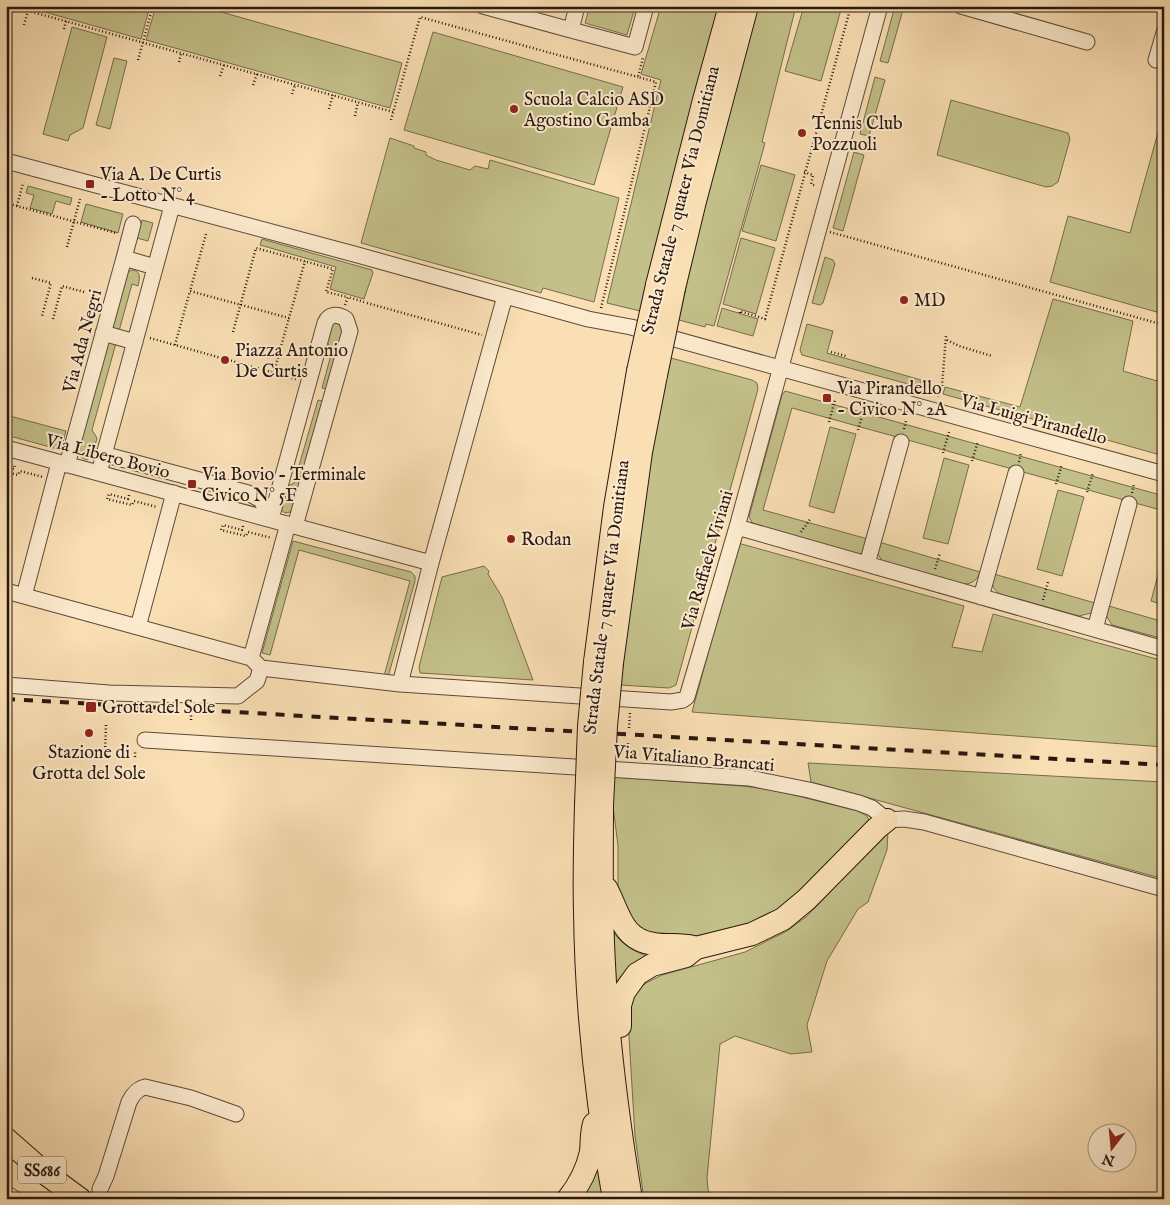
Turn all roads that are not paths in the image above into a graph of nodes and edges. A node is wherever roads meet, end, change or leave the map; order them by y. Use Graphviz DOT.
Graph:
graph roads {
  1 [pos="483,6"];
  2 [pos="577,6"];
  3 [pos="646,6"];
  4 [pos="730,6"];
  5 [pos="747,6"];
  6 [pos="880,6"];
  7 [pos="961,6"];
  8 [pos="571,30"];
  9 [pos="1164,33"];
  10 [pos="1087,42"];
  11 [pos="1156,60"];
  12 [pos="6,161"];
  13 [pos="172,206"];
  14 [pos="128,230"];
  15 [pos="124,258"];
  16 [pos="155,267"];
  17 [pos="666,286"];
  18 [pos="506,296"];
  19 [pos="103,333"];
  20 [pos="136,338"];
  21 [pos="780,368"];
  22 [pos="308,385"];
  23 [pos="331,395"];
  24 [pos="901,442"];
  25 [pos="6,448"];
  26 [pos="104,454"];
  27 [pos="63,464"];
  28 [pos="99,473"];
  29 [pos="1016,473"];
  30 [pos="1164,474"];
  31 [pos="174,493"];
  32 [pos="1129,504"];
  33 [pos="271,519"];
  34 [pos="292,525"];
  35 [pos="737,527"];
  36 [pos="431,563"];
  37 [pos="867,564"];
  38 [pos="6,591"];
  39 [pos="24,596"];
  40 [pos="981,597"];
  41 [pos="138,627"];
  42 [pos="1095,629"];
  43 [pos="1164,649"];
  44 [pos="256,663"];
  45 [pos="400,684"];
  46 [pos="6,685"];
  47 [pos="140,746"];
  48 [pos="594,805"];
  49 [pos="887,820"];
  50 [pos="602,881"];
  51 [pos="1164,889"];
  52 [pos="696,948"];
  53 [pos="611,1053"];
  54 [pos="599,1109"];
  55 [pos="236,1114"];
  56 [pos="6,1139"];
  57 [pos="6,1193"];
  58 [pos="90,1194"];
  59 [pos="15,1199"];
  60 [pos="568,1199"];
  61 [pos="614,1199"];
  62 [pos="631,1199"];
  1 -- 8 [label="street"];
  2 -- 8 [label="street"];
  3 -- 8 [label="street"];
  4 -- 17 [label="highway, Strada Statale 7 quater Via Domitiana"];
  5 -- 17 [label="highway, Strada Statale 7 quater Via Domitiana"];
  6 -- 21 [label="street, Via Raffaele Viviani"];
  7 -- 10 [label="street"];
  9 -- 11 [label="street"];
  12 -- 13 [label="street, Via Luigi Pirandello"];
  13 -- 16 [label="street"];
  13 -- 18 [label="street, Via Luigi Pirandello"];
  14 -- 15 [label="street, Via Ada Negri"];
  15 -- 16 [label="street"];
  15 -- 19 [label="street, Via Ada Negri"];
  16 -- 20 [label="street"];
  17 -- 48 [label="highway, Strada Statale 7 quater Via Domitiana, bridge"];
  18 -- 21 [label="street, Via Luigi Pirandello"];
  18 -- 36 [label="street"];
  19 -- 20 [label="street"];
  19 -- 27 [label="street, Via Ada Negri"];
  20 -- 26 [label="street"];
  21 -- 30 [label="street, Via Luigi Pirandello"];
  21 -- 35 [label="street, Via Raffaele Viviani"];
  22 -- 23 [label="street"];
  22 -- 23 [label="street"];
  22 -- 33 [label="street"];
  23 -- 34 [label="street"];
  24 -- 37 [label="street"];
  25 -- 27 [label="street, Via Libero Bovio"];
  26 -- 28 [label="street"];
  26 -- 33 [label="street"];
  27 -- 28 [label="street, Via Libero Bovio"];
  27 -- 39 [label="street, Via Ada Negri"];
  28 -- 31 [label="street, Via Libero Bovio"];
  29 -- 40 [label="street"];
  31 -- 33 [label="street, Via Libero Bovio"];
  31 -- 41 [label="street"];
  32 -- 42 [label="street"];
  33 -- 34 [label="street, Via Libero Bovio"];
  34 -- 36 [label="street, Via Libero Bovio"];
  34 -- 44 [label="street"];
  35 -- 37 [label="street"];
  35 -- 45 [label="street, Via Raffaele Viviani"];
  36 -- 45 [label="street"];
  37 -- 40 [label="street"];
  38 -- 39 [label="street, Via Raffaele Viviani"];
  39 -- 41 [label="street, Via Raffaele Viviani"];
  40 -- 42 [label="street"];
  41 -- 44 [label="street, Via Raffaele Viviani"];
  42 -- 43 [label="street"];
  44 -- 45 [label="street, Via Raffaele Viviani"];
  44 -- 46 [label="street"];
  47 -- 49 [label="street, Via Vitaliano Brancati"];
  48 -- 50 [label="highway, Strada Statale 7 quater Via Domitiana"];
  48 -- 54 [label="highway, Strada Statale 7 quater Via Domitiana"];
  49 -- 51 [label="street"];
  49 -- 52 [label="highway"];
  50 -- 52 [label="highway"];
  50 -- 53 [label="highway, Strada Statale 7 quater Via Domitiana"];
  52 -- 53 [label="highway"];
  53 -- 62 [label="highway, Strada Statale 7 quater Via Domitiana"];
  54 -- 60 [label="highway"];
  54 -- 61 [label="highway, Strada Statale 7 quater Via Domitiana"];
  55 -- 58 [label="street"];
  56 -- 58 [label="highway, SS686"];
  57 -- 59 [label="street"];
}
